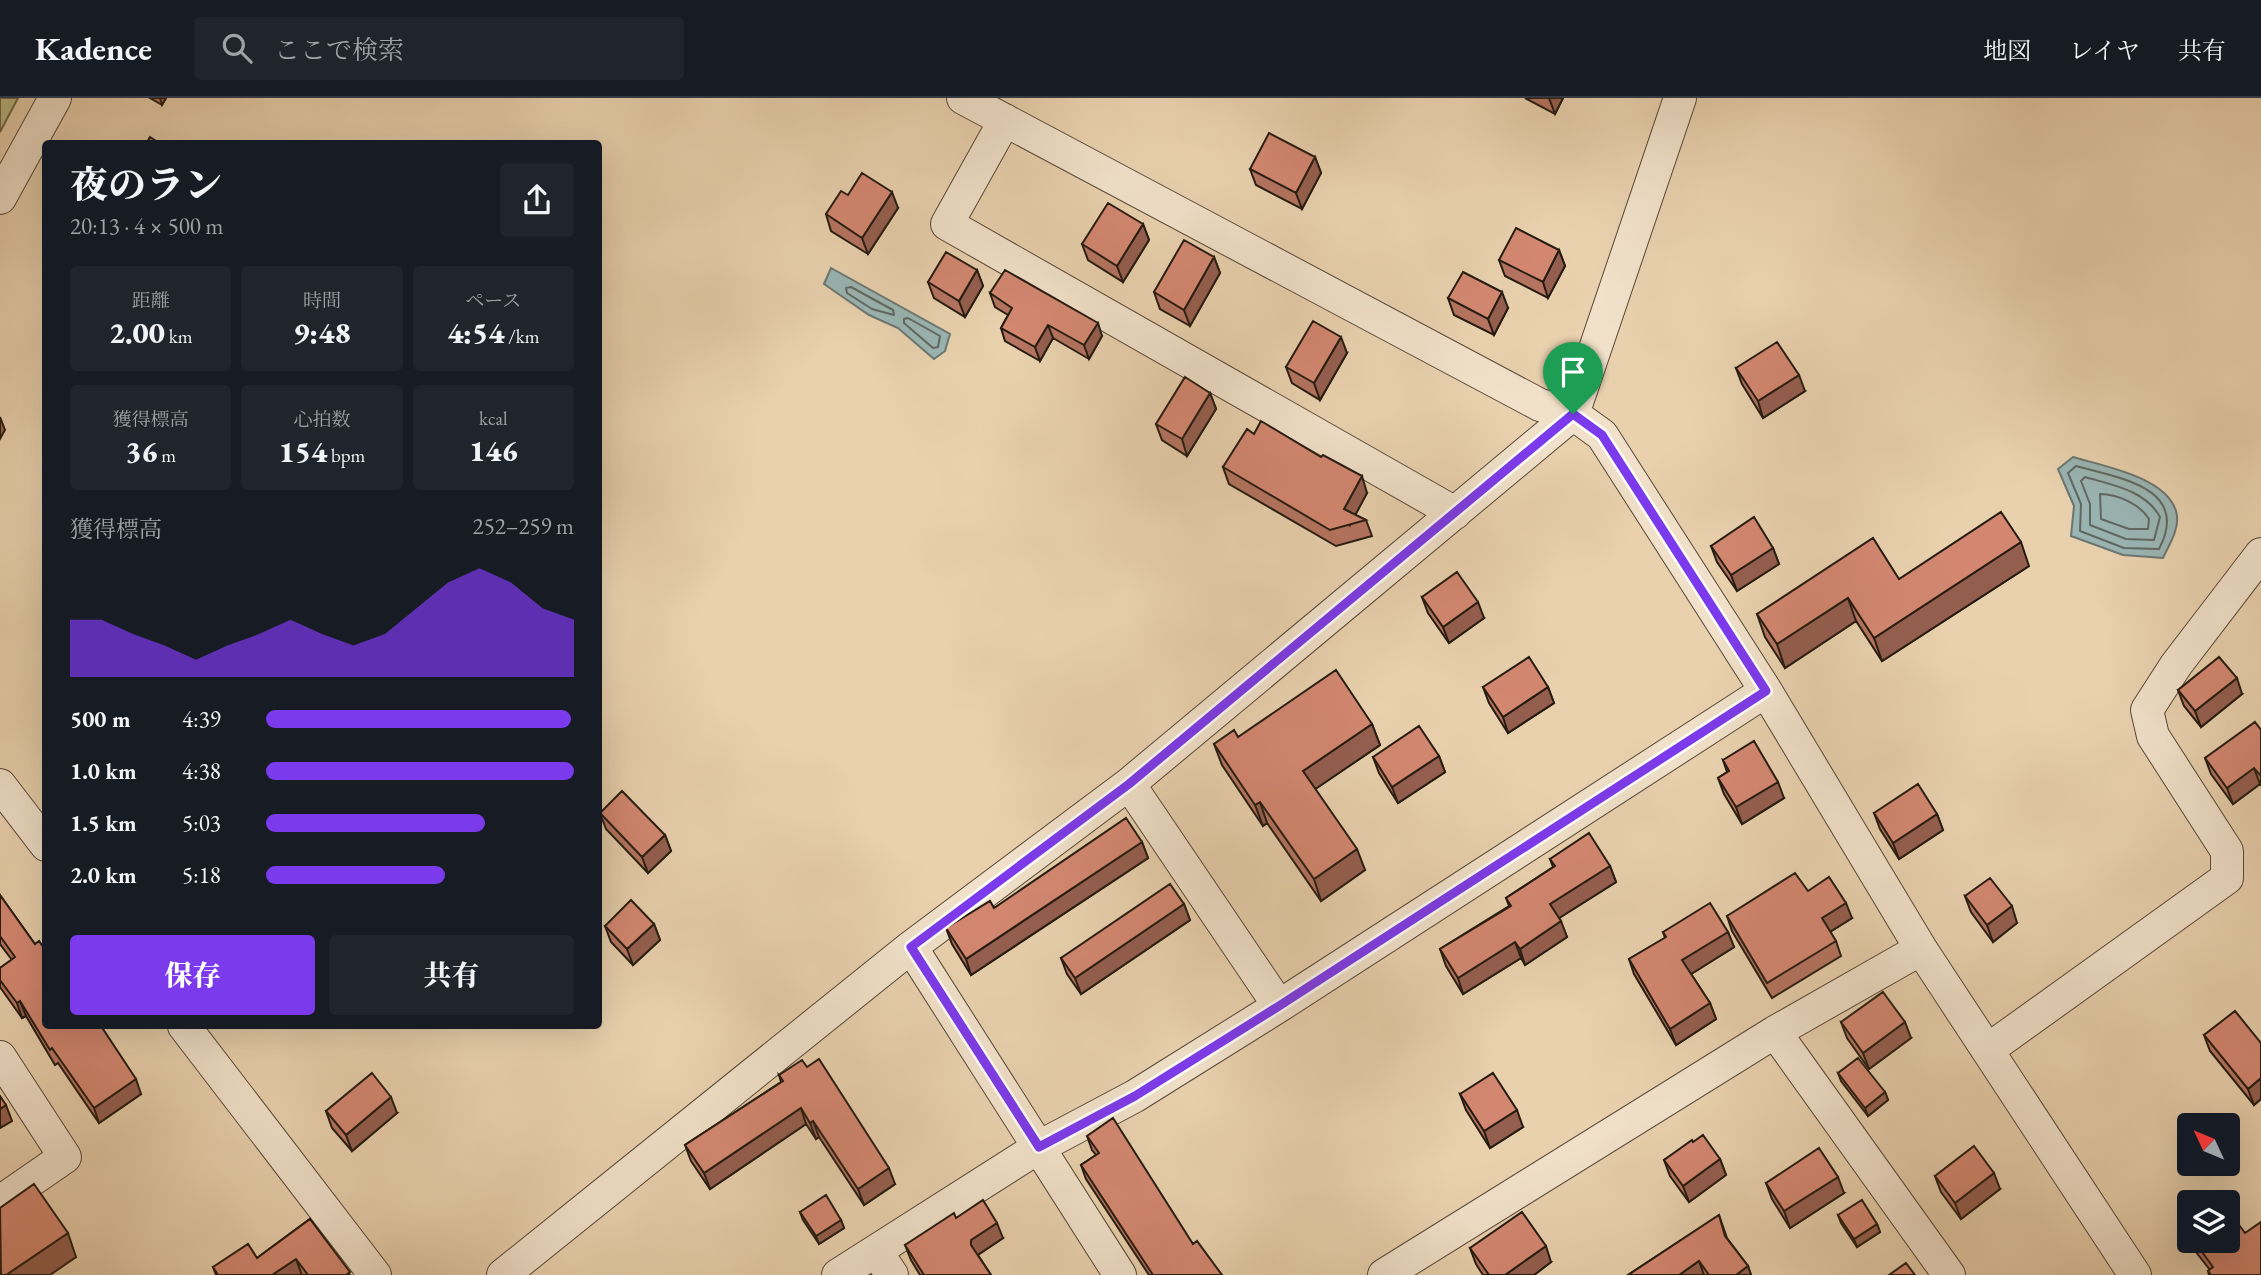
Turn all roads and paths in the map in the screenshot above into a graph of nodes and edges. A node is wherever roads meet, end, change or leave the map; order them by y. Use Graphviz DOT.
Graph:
graph roads {
  1 [pos="55,98"];
  2 [pos="963,98"];
  3 [pos="1680,98"];
  4 [pos="1005,120"];
  5 [pos="0,198"];
  6 [pos="1573,414"];
  7 [pos="1454,513"];
  8 [pos="2261,554"];
  9 [pos="1766,691"];
  10 [pos="1129,784"];
  11 [pos="3,795"];
  12 [pos="42,840"];
  13 [pos="911,947"];
  14 [pos="1922,949"];
  15 [pos="1279,1006"];
  16 [pos="186,1029"];
  17 [pos="1775,1032"];
  18 [pos="1989,1049"];
  19 [pos="0,1058"];
  20 [pos="1039,1147"];
  21 [pos="0,1202"];
  22 [pos="884,1263"];
  23 [pos="375,1275"];
  24 [pos="503,1275"];
  25 [pos="838,1275"];
  26 [pos="1120,1275"];
  27 [pos="1384,1275"];
  28 [pos="1949,1275"];
  29 [pos="2135,1275"];
  1 -- 5 [label="street"];
  2 -- 4 [label="street"];
  3 -- 6 [label="street"];
  4 -- 6 [label="street"];
  4 -- 7 [label="street"];
  6 -- 7 [label="street"];
  6 -- 9 [label="street"];
  7 -- 10 [label="street"];
  8 -- 18 [label="street"];
  9 -- 14 [label="street"];
  9 -- 15 [label="street"];
  10 -- 13 [label="street"];
  10 -- 15 [label="street"];
  11 -- 12 [label="street"];
  13 -- 20 [label="street"];
  13 -- 24 [label="street"];
  14 -- 17 [label="street"];
  14 -- 18 [label="street"];
  15 -- 20 [label="street"];
  16 -- 23 [label="street"];
  17 -- 27 [label="street"];
  17 -- 28 [label="street"];
  18 -- 29 [label="street"];
  19 -- 21 [label="street"];
  20 -- 22 [label="street"];
  20 -- 26 [label="street"];
  22 -- 25 [label="street"];
}
